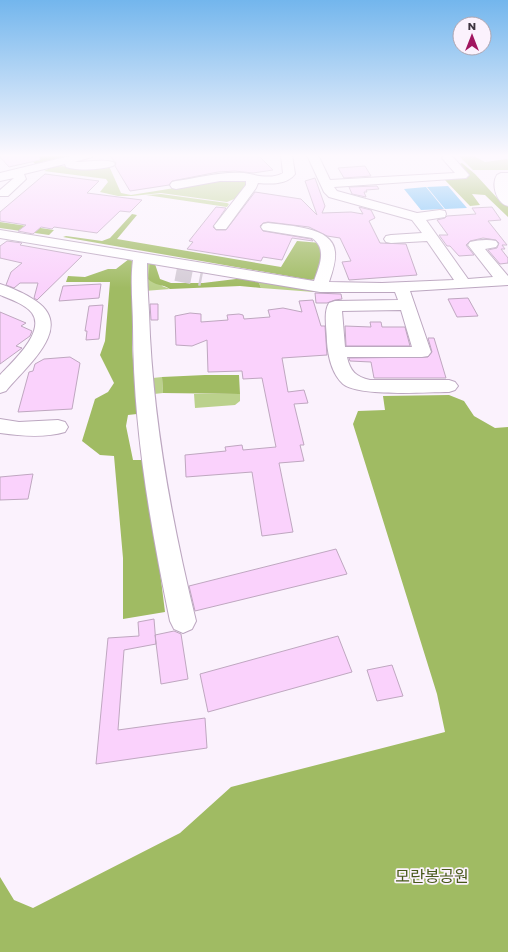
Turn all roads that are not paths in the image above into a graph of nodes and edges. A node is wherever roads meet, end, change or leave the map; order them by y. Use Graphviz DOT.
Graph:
graph roads {
  1 [pos="241,199"];
  2 [pos="352,199"];
  3 [pos="384,199"];
  4 [pos="379,207"];
  5 [pos="352,210"];
  6 [pos="440,214"];
  7 [pos="417,217"];
  8 [pos="221,226"];
  9 [pos="268,227"];
  10 [pos="0,234"];
  11 [pos="432,237"];
  12 [pos="391,239"];
  13 [pos="491,244"];
  14 [pos="141,257"];
  15 [pos="162,260"];
  16 [pos="231,272"];
  17 [pos="176,273"];
  18 [pos="202,278"];
  19 [pos="506,281"];
  20 [pos="464,284"];
  21 [pos="320,287"];
  22 [pos="401,288"];
  23 [pos="0,289"];
  24 [pos="407,305"];
  25 [pos="338,352"];
  26 [pos="366,362"];
  27 [pos="0,386"];
  28 [pos="448,386"];
  29 [pos="371,392"];
  30 [pos="0,426"];
  31 [pos="58,427"];
  32 [pos="183,621"];
  1 -- 8 [label="street"];
  2 -- 4 [label="street"];
  3 -- 4 [label="street"];
  4 -- 5 [label="street"];
  4 -- 7 [label="street"];
  6 -- 7 [label="street"];
  7 -- 11 [label="street"];
  9 -- 21 [label="street"];
  10 -- 14 [label="street"];
  11 -- 12 [label="street"];
  11 -- 20 [label="street"];
  13 -- 19 [label="street"];
  14 -- 15 [label="street"];
  14 -- 32 [label="street"];
  15 -- 16 [label="street"];
  15 -- 17 [label="street"];
  16 -- 18 [label="street"];
  16 -- 21 [label="street"];
  19 -- 20 [label="street"];
  20 -- 22 [label="street"];
  21 -- 22 [label="street"];
  22 -- 24 [label="street"];
  23 -- 27 [label="street"];
  24 -- 25 [label="street"];
  24 -- 25 [label="street"];
  25 -- 29 [label="street"];
  26 -- 29 [label="street"];
  28 -- 29 [label="street"];
  30 -- 31 [label="street"];
}
